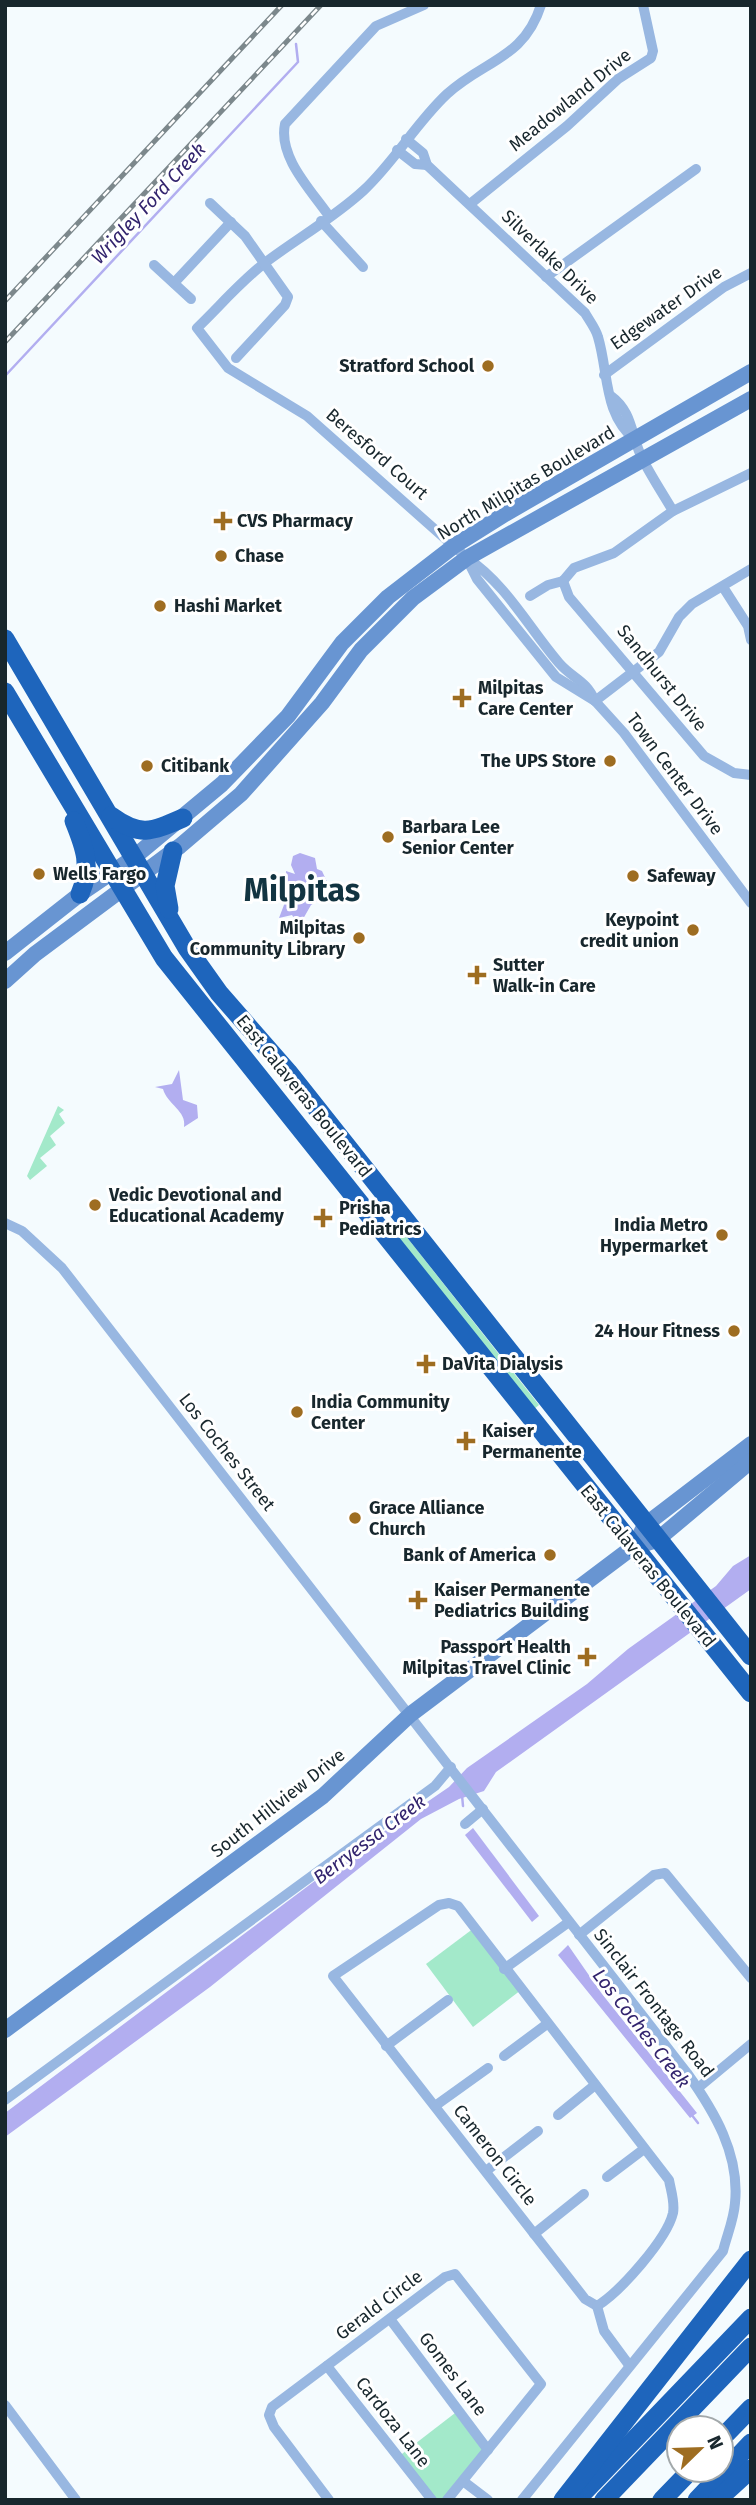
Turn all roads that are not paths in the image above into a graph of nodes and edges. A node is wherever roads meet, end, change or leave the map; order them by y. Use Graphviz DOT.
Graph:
graph roads {
  1 [pos="424,5"];
  2 [pos="541,5"];
  3 [pos="643,5"];
  4 [pos="406,139"];
  5 [pos="397,150"];
  6 [pos="428,165"];
  7 [pos="696,169"];
  8 [pos="211,203"];
  9 [pos="470,204"];
  10 [pos="325,218"];
  11 [pos="231,222"];
  12 [pos="262,264"];
  13 [pos="153,265"];
  14 [pos="363,267"];
  15 [pos="751,273"];
  16 [pos="546,277"];
  17 [pos="174,284"];
  18 [pos="191,299"];
  19 [pos="236,359"];
  20 [pos="751,372"];
  21 [pos="604,376"];
  22 [pos="751,399"];
  23 [pos="635,440"];
  24 [pos="642,458"];
  25 [pos="751,473"];
  26 [pos="673,511"];
  27 [pos="454,546"];
  28 [pos="467,558"];
  29 [pos="751,569"];
  30 [pos="563,581"];
  31 [pos="723,586"];
  32 [pos="530,596"];
  33 [pos="5,639"];
  34 [pos="751,640"];
  35 [pos="635,673"];
  36 [pos="5,692"];
  37 [pos="595,701"];
  38 [pos="751,775"];
  39 [pos="58,778"];
  40 [pos="107,813"];
  41 [pos="183,818"];
  42 [pos="173,851"];
  43 [pos="138,866"];
  44 [pos="114,871"];
  45 [pos="124,889"];
  46 [pos="80,894"];
  47 [pos="751,903"];
  48 [pos="187,948"];
  49 [pos="5,953"];
  50 [pos="5,981"];
  51 [pos="5,1223"];
  52 [pos="751,1444"];
  53 [pos="751,1461"];
  54 [pos="651,1533"];
  55 [pos="633,1547"];
  56 [pos="751,1656"];
  57 [pos="751,1693"];
  58 [pos="411,1714"];
  59 [pos="452,1768"];
  60 [pos="482,1807"];
  61 [pos="465,1824"];
  62 [pos="569,1922"];
  63 [pos="579,1935"];
  64 [pos="505,1969"];
  65 [pos="751,1978"];
  66 [pos="447,2000"];
  67 [pos="547,2024"];
  68 [pos="5,2029"];
  69 [pos="751,2044"];
  70 [pos="386,2046"];
  71 [pos="504,2056"];
  72 [pos="488,2068"];
  73 [pos="595,2085"];
  74 [pos="698,2088"];
  75 [pos="5,2100"];
  76 [pos="435,2106"];
  77 [pos="558,2115"];
  78 [pos="538,2131"];
  79 [pos="644,2149"];
  80 [pos="486,2171"];
  81 [pos="607,2177"];
  82 [pos="584,2194"];
  83 [pos="534,2234"];
  84 [pos="751,2260"];
  85 [pos="597,2306"];
  86 [pos="751,2318"];
  87 [pos="390,2319"];
  88 [pos="751,2347"];
  89 [pos="751,2361"];
  90 [pos="629,2365"];
  91 [pos="327,2366"];
  92 [pos="5,2404"];
  93 [pos="751,2409"];
  94 [pos="700,2414"];
  95 [pos="735,2425"];
  96 [pos="751,2444"];
  97 [pos="488,2450"];
  98 [pos="665,2451"];
  99 [pos="751,2469"];
  100 [pos="463,2481"];
  101 [pos="677,2484"];
  102 [pos="76,2500"];
  103 [pos="329,2500"];
  104 [pos="432,2500"];
  105 [pos="447,2500"];
  106 [pos="488,2500"];
  107 [pos="522,2500"];
  108 [pos="563,2500"];
  109 [pos="576,2500"];
  110 [pos="604,2500"];
  111 [pos="662,2500"];
  112 [pos="697,2500"];
  113 [pos="717,2500"];
  1 -- 10 [label="street"];
  2 -- 4 [label="street"];
  3 -- 9 [label="street, Meadowland Drive"];
  4 -- 5 [label="street"];
  4 -- 6 [label="street, Silverlake Drive"];
  5 -- 6 [label="street, Silverlake Drive"];
  5 -- 10 [label="street"];
  6 -- 9 [label="street, Silverlake Drive"];
  7 -- 16 [label="street"];
  8 -- 11 [label="street"];
  9 -- 16 [label="street, Silverlake Drive"];
  10 -- 12 [label="street"];
  10 -- 14 [label="street"];
  11 -- 12 [label="street"];
  11 -- 17 [label="street"];
  12 -- 19 [label="street"];
  12 -- 27 [label="street, Beresford Court"];
  13 -- 17 [label="street"];
  15 -- 21 [label="street, Edgewater Drive"];
  16 -- 21 [label="street, Silverlake Drive"];
  17 -- 18 [label="street"];
  20 -- 23 [label="main road, North Milpitas Boulevard"];
  21 -- 23 [label="street, Silverlake Drive"];
  22 -- 24 [label="main road, North Milpitas Boulevard"];
  23 -- 24 [label="street, Silverlake Drive"];
  23 -- 27 [label="main road, North Milpitas Boulevard"];
  24 -- 26 [label="street, Silverlake Drive"];
  24 -- 28 [label="main road, North Milpitas Boulevard"];
  25 -- 26 [label="street"];
  26 -- 30 [label="street"];
  27 -- 28 [label="street, Beresford Court"];
  27 -- 41 [label="main road, North Milpitas Boulevard"];
  28 -- 37 [label="street, Town Center Drive"];
  28 -- 42 [label="main road, North Milpitas Boulevard"];
  29 -- 31 [label="street"];
  30 -- 32 [label="street"];
  30 -- 35 [label="street, Sandhurst Drive"];
  31 -- 34 [label="street"];
  31 -- 35 [label="street"];
  33 -- 40 [label="highway, East Calaveras Boulevard"];
  35 -- 37 [label="street"];
  35 -- 38 [label="street, Sandhurst Drive"];
  36 -- 39 [label="highway, East Calaveras Boulevard"];
  37 -- 47 [label="street, Town Center Drive"];
  39 -- 44 [label="highway, East Calaveras Boulevard"];
  39 -- 46 [label="highway"];
  40 -- 41 [label="highway"];
  40 -- 43 [label="highway, East Calaveras Boulevard"];
  41 -- 43 [label="main road, North Milpitas Boulevard"];
  42 -- 43 [label="main road, North Milpitas Boulevard"];
  42 -- 48 [label="highway"];
  43 -- 44 [label="main road"];
  43 -- 45 [label="main road"];
  43 -- 48 [label="highway, East Calaveras Boulevard"];
  44 -- 45 [label="highway, East Calaveras Boulevard"];
  44 -- 46 [label="main road"];
  45 -- 50 [label="main road"];
  45 -- 55 [label="highway, East Calaveras Boulevard"];
  46 -- 49 [label="main road"];
  48 -- 54 [label="highway, East Calaveras Boulevard"];
  51 -- 58 [label="street, Los Coches Street"];
  52 -- 54 [label="main road"];
  53 -- 54 [label="main road"];
  54 -- 55 [label="main road"];
  54 -- 56 [label="highway, East Calaveras Boulevard"];
  55 -- 57 [label="highway, East Calaveras Boulevard"];
  55 -- 58 [label="main road, South Hillview Drive"];
  58 -- 59 [label="street, Sinclair Frontage Road"];
  58 -- 68 [label="main road, South Hillview Drive"];
  59 -- 60 [label="street, Sinclair Frontage Road"];
  59 -- 75 [label="street"];
  60 -- 61 [label="street"];
  60 -- 62 [label="street, Sinclair Frontage Road"];
  62 -- 63 [label="street, Sinclair Frontage Road"];
  62 -- 64 [label="street"];
  63 -- 65 [label="street"];
  63 -- 74 [label="street, Sinclair Frontage Road"];
  64 -- 67 [label="street, Cameron Circle"];
  64 -- 70 [label="street, Cameron Circle"];
  66 -- 70 [label="street"];
  67 -- 71 [label="street"];
  67 -- 73 [label="street, Cameron Circle"];
  69 -- 74 [label="street"];
  70 -- 76 [label="street, Cameron Circle"];
  72 -- 76 [label="street"];
  73 -- 77 [label="street"];
  73 -- 79 [label="street, Cameron Circle"];
  74 -- 90 [label="street, Sinclair Frontage Road"];
  76 -- 80 [label="street, Cameron Circle"];
  78 -- 80 [label="street"];
  79 -- 81 [label="street"];
  79 -- 85 [label="street, Cameron Circle"];
  80 -- 83 [label="street, Cameron Circle"];
  82 -- 83 [label="street"];
  83 -- 85 [label="street, Cameron Circle"];
  84 -- 108 [label="highway"];
  85 -- 90 [label="street"];
  86 -- 109 [label="highway"];
  87 -- 91 [label="street, Gerald Circle"];
  87 -- 97 [label="street, Gomes Lane"];
  87 -- 97 [label="street, Gerald Circle"];
  88 -- 110 [label="highway"];
  89 -- 94 [label="highway"];
  90 -- 107 [label="street, Sinclair Frontage Road"];
  91 -- 103 [label="street, Gerald Circle"];
  91 -- 104 [label="street, Cardoza Lane"];
  92 -- 102 [label="street"];
  93 -- 95 [label="highway"];
  96 -- 112 [label="highway"];
  97 -- 100 [label="street, Gerald Circle"];
  98 -- 110 [label="highway"];
  99 -- 113 [label="highway"];
  100 -- 105 [label="street, Gerald Circle"];
  100 -- 106 [label="street"];
  101 -- 111 [label="highway"];
}
